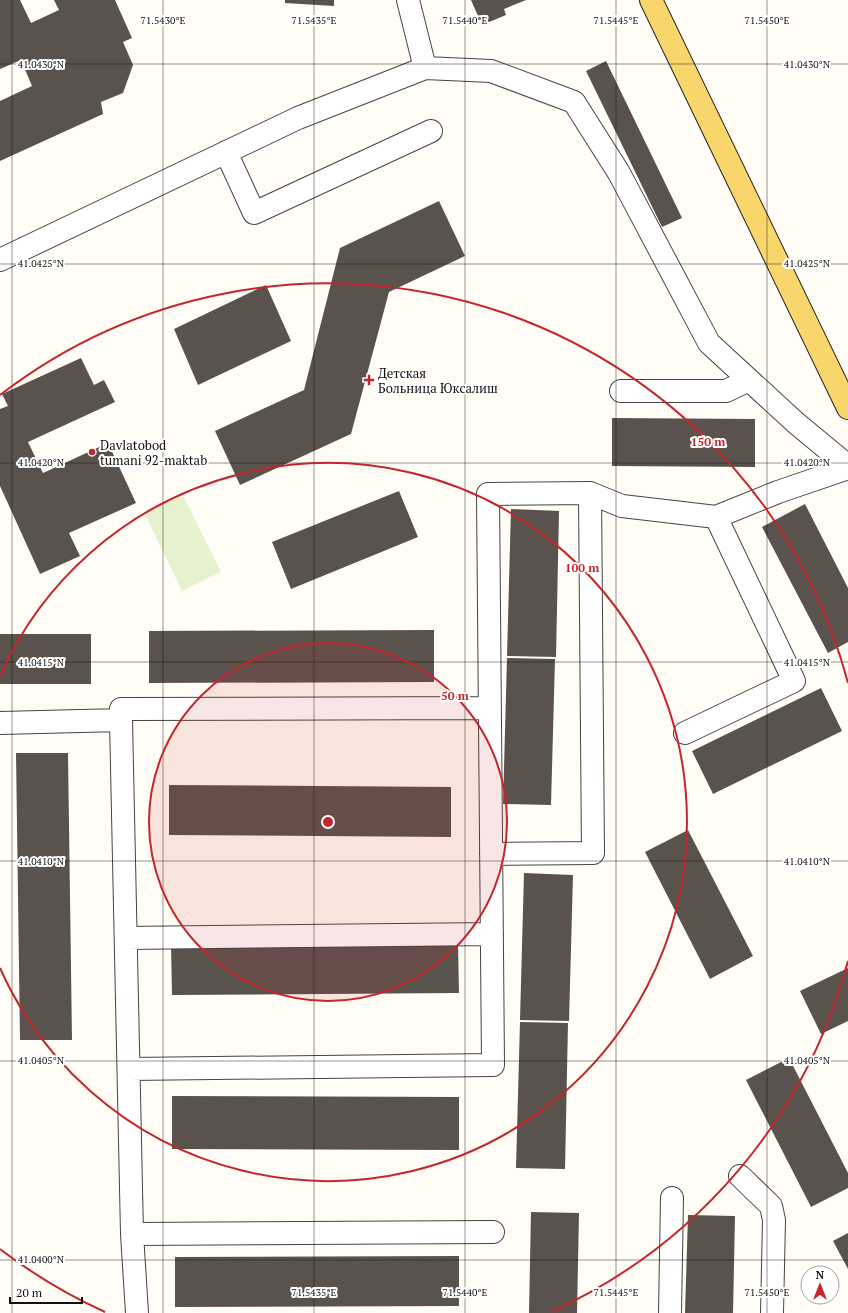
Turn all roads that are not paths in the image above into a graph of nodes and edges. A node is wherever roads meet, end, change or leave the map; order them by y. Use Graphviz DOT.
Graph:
graph roads {
  1 [pos="408,0"];
  2 [pos="651,0"];
  3 [pos="425,68"];
  4 [pos="431,131"];
  5 [pos="226,152"];
  6 [pos="0,260"];
  7 [pos="749,380"];
  8 [pos="621,391"];
  9 [pos="848,408"];
  10 [pos="848,467"];
  11 [pos="590,493"];
  12 [pos="716,517"];
  13 [pos="490,708"];
  14 [pos="121,709"];
  15 [pos="0,723"];
  16 [pos="685,733"];
  17 [pos="491,854"];
  18 [pos="492,934"];
  19 [pos="126,938"];
  20 [pos="129,1069"];
  21 [pos="740,1176"];
  22 [pos="672,1198"];
  23 [pos="493,1232"];
  24 [pos="132,1234"];
  25 [pos="137,1313"];
  26 [pos="670,1313"];
  27 [pos="772,1313"];
  1 -- 3 [label="lane"];
  2 -- 9 [label="main road"];
  3 -- 5 [label="lane"];
  3 -- 7 [label="lane"];
  4 -- 5 [label="lane"];
  5 -- 6 [label="lane"];
  7 -- 8 [label="lane"];
  7 -- 10 [label="lane"];
  10 -- 12 [label="lane"];
  11 -- 12 [label="lane"];
  11 -- 13 [label="lane"];
  11 -- 17 [label="lane"];
  12 -- 16 [label="lane"];
  13 -- 14 [label="lane"];
  13 -- 17 [label="lane"];
  15 -- 19 [label="lane"];
  17 -- 18 [label="lane"];
  18 -- 19 [label="lane"];
  18 -- 20 [label="lane"];
  19 -- 20 [label="lane"];
  20 -- 24 [label="lane"];
  21 -- 27 [label="lane"];
  22 -- 26 [label="lane"];
  23 -- 24 [label="lane"];
  24 -- 25 [label="lane"];
}
